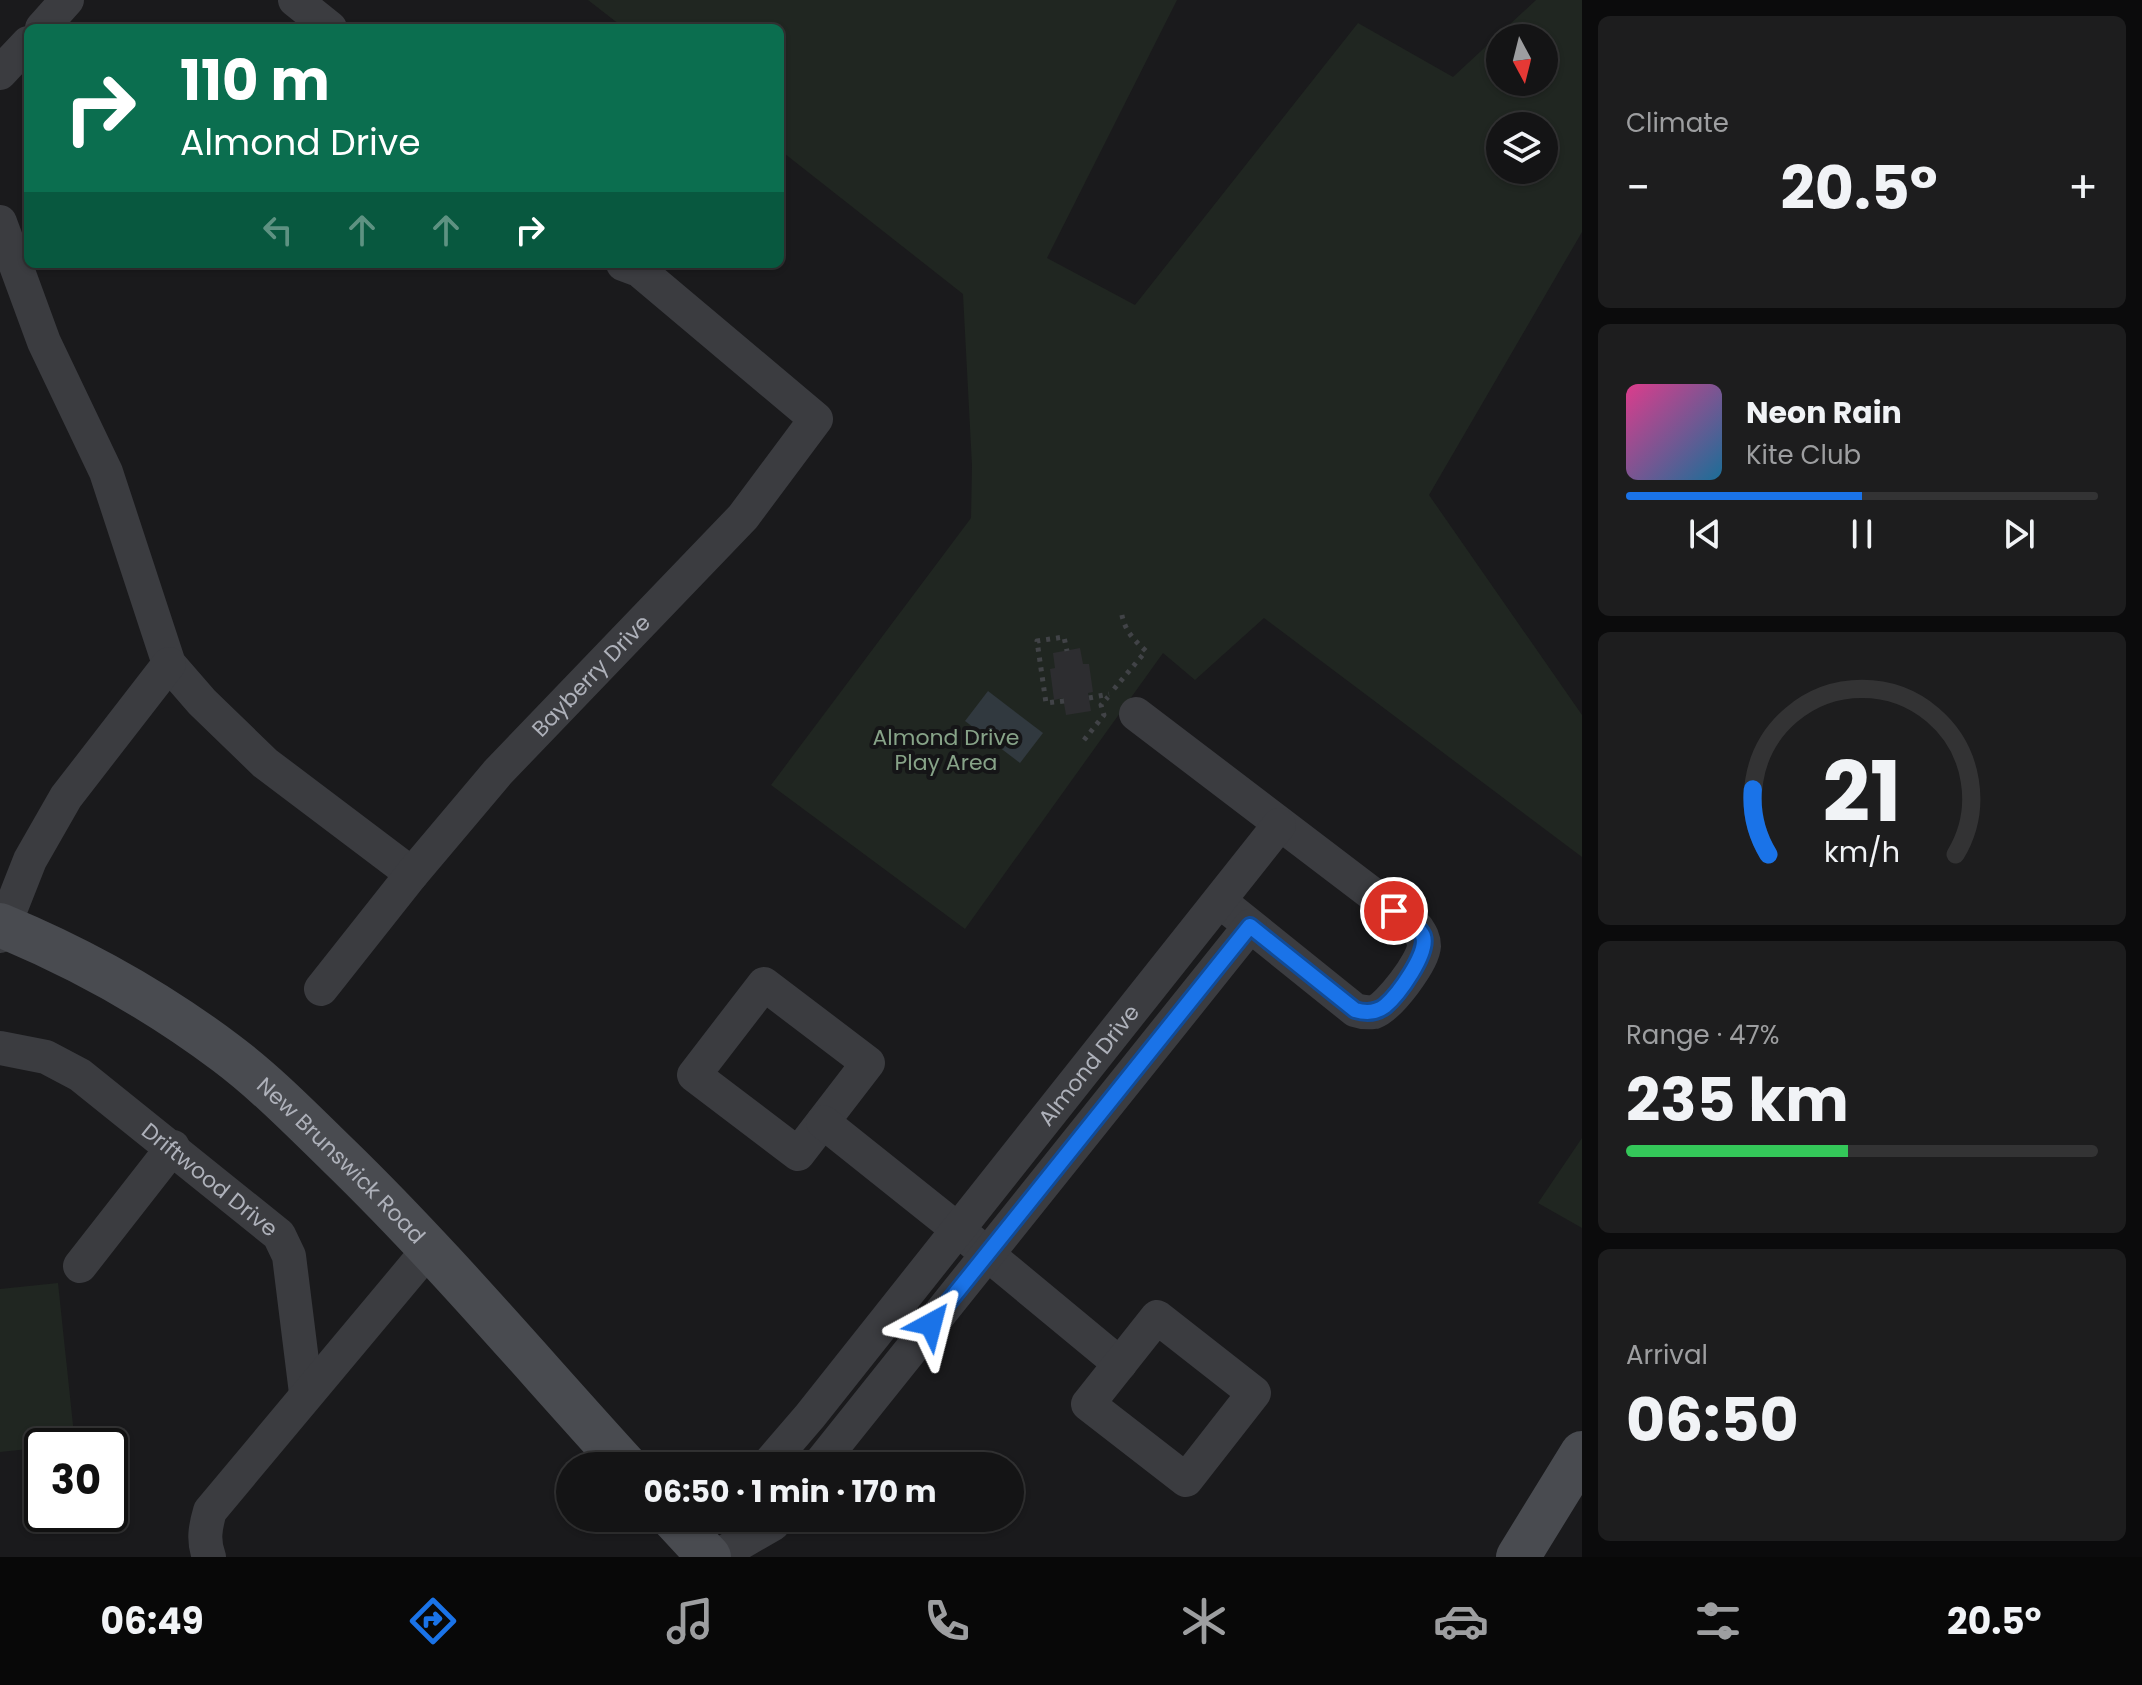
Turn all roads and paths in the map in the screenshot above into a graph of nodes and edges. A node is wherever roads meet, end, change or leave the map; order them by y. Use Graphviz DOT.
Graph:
graph roads {
  1 [pos="67,0"];
  2 [pos="295,0"];
  3 [pos="46,24"];
  4 [pos="325,24"];
  5 [pos="24,47"];
  6 [pos="0,73"];
  7 [pos="0,222"];
  8 [pos="634,268"];
  9 [pos="1121,610"];
  10 [pos="1067,651"];
  11 [pos="169,664"];
  12 [pos="1064,701"];
  13 [pos="1136,714"];
  14 [pos="1084,740"];
  15 [pos="1279,825"];
  16 [pos="412,874"];
  17 [pos="1217,900"];
  18 [pos="1250,926"];
  19 [pos="1,929"];
  20 [pos="321,989"];
  21 [pos="0,1048"];
  22 [pos="823,1122"];
  23 [pos="173,1147"];
  24 [pos="957,1229"];
  25 [pos="429,1249"];
  26 [pos="987,1253"];
  27 [pos="80,1266"];
  28 [pos="1120,1364"];
  29 [pos="306,1393"];
  30 [pos="613,1452"];
  31 [pos="779,1452"];
  32 [pos="829,1452"];
  33 [pos="1582,1453"];
  34 [pos="687,1532"];
  35 [pos="724,1532"];
  36 [pos="758,1532"];
  37 [pos="209,1557"];
  38 [pos="712,1557"];
  39 [pos="1518,1557"];
  1 -- 3 [label="street"];
  2 -- 4 [label="street"];
  5 -- 6 [label="street"];
  7 -- 11 [label="street"];
  8 -- 16 [label="street, Bayberry Drive"];
  9 -- 14 [label="path"];
  10 -- 12 [label="path"];
  11 -- 16 [label="street"];
  11 -- 19 [label="street"];
  13 -- 15 [label="street"];
  15 -- 17 [label="street, Almond Drive"];
  15 -- 18 [label="street"];
  16 -- 20 [label="street"];
  17 -- 18 [label="street"];
  17 -- 24 [label="street, Almond Drive"];
  18 -- 26 [label="street, Almond Drive"];
  19 -- 25 [label="street, New Brunswick Road"];
  21 -- 23 [label="street, Driftwood Drive"];
  22 -- 22 [label="street"];
  22 -- 24 [label="street"];
  23 -- 27 [label="street"];
  23 -- 29 [label="street, Driftwood Drive"];
  24 -- 26 [label="street"];
  24 -- 31 [label="street, Almond Drive"];
  25 -- 29 [label="street"];
  25 -- 30 [label="street, New Brunswick Road"];
  26 -- 28 [label="street"];
  26 -- 32 [label="street, Almond Drive"];
  28 -- 28 [label="street"];
  29 -- 37 [label="street"];
  33 -- 39 [label="street"];
  34 -- 38 [label="street"];
  35 -- 38 [label="street"];
  36 -- 38 [label="street"];
}
